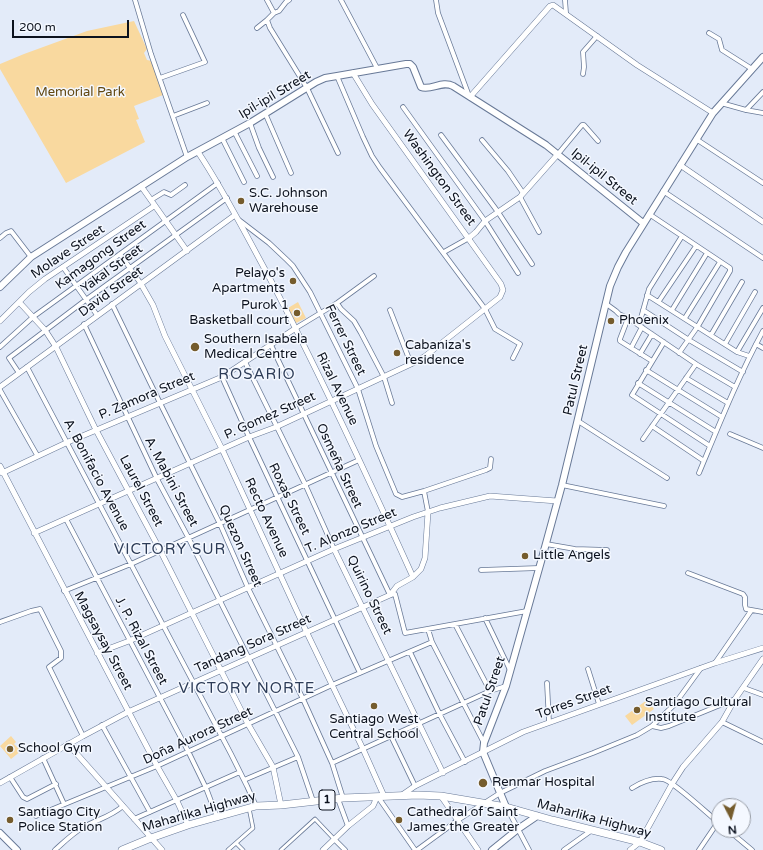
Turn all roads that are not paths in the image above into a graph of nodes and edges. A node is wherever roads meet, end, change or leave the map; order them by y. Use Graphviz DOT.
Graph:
graph roads {
  1 [pos="134,0"];
  2 [pos="267,0"];
  3 [pos="342,0"];
  4 [pos="436,0"];
  5 [pos="565,0"];
  6 [pos="286,1"];
  7 [pos="274,13"];
  8 [pos="566,13"];
  9 [pos="183,15"];
  10 [pos="267,20"];
  11 [pos="257,28"];
  12 [pos="709,33"];
  13 [pos="597,36"];
  14 [pos="763,57"];
  15 [pos="378,68"];
  16 [pos="752,69"];
  17 [pos="353,73"];
  18 [pos="583,74"];
  19 [pos="337,76"];
  20 [pos="160,78"];
  21 [pos="307,88"];
  22 [pos="763,92"];
  23 [pos="470,97"];
  24 [pos="207,103"];
  25 [pos="721,103"];
  26 [pos="403,107"];
  27 [pos="746,110"];
  28 [pos="265,113"];
  29 [pos="713,113"];
  30 [pos="763,113"];
  31 [pos="173,116"];
  32 [pos="250,123"];
  33 [pos="234,131"];
  34 [pos="441,135"];
  35 [pos="222,138"];
  36 [pos="696,139"];
  37 [pos="482,140"];
  38 [pos="598,141"];
  39 [pos="198,152"];
  40 [pos="338,153"];
  41 [pos="558,154"];
  42 [pos="187,157"];
  43 [pos="680,166"];
  44 [pos="291,173"];
  45 [pos="257,176"];
  46 [pos="273,177"];
  47 [pos="244,182"];
  48 [pos="218,183"];
  49 [pos="763,183"];
  50 [pos="185,185"];
  51 [pos="141,186"];
  52 [pos="664,191"];
  53 [pos="521,195"];
  54 [pos="227,198"];
  55 [pos="151,200"];
  56 [pos="154,206"];
  57 [pos="498,212"];
  58 [pos="649,214"];
  59 [pos="237,217"];
  60 [pos="165,220"];
  61 [pos="485,221"];
  62 [pos="763,222"];
  63 [pos="643,224"];
  64 [pos="539,232"];
  65 [pos="175,235"];
  66 [pos="682,236"];
  67 [pos="0,238"];
  68 [pos="469,238"];
  69 [pos="696,246"];
  70 [pos="187,251"];
  71 [pos="444,252"];
  72 [pos="707,253"];
  73 [pos="120,254"];
  74 [pos="31,257"];
  75 [pos="763,258"];
  76 [pos="720,262"];
  77 [pos="532,264"];
  78 [pos="63,268"];
  79 [pos="130,268"];
  80 [pos="518,273"];
  81 [pos="374,276"];
  82 [pos="742,282"];
  83 [pos="141,284"];
  84 [pos="76,285"];
  85 [pos="0,287"];
  86 [pos="755,292"];
  87 [pos="647,294"];
  88 [pos="500,296"];
  89 [pos="87,299"];
  90 [pos="659,302"];
  91 [pos="20,303"];
  92 [pos="337,303"];
  93 [pos="112,304"];
  94 [pos="605,304"];
  95 [pos="763,308"];
  96 [pos="485,309"];
  97 [pos="390,310"];
  98 [pos="643,310"];
  99 [pos="672,310"];
  100 [pos="321,313"];
  101 [pos="98,315"];
  102 [pos="33,317"];
  103 [pos="628,318"];
  104 [pos="685,318"];
  105 [pos="0,321"];
  106 [pos="84,324"];
  107 [pos="640,326"];
  108 [pos="698,326"];
  109 [pos="296,328"];
  110 [pos="45,330"];
  111 [pos="763,331"];
  112 [pos="652,334"];
  113 [pos="711,335"];
  114 [pos="689,340"];
  115 [pos="664,342"];
  116 [pos="725,344"];
  117 [pos="756,344"];
  118 [pos="271,345"];
  119 [pos="0,347"];
  120 [pos="56,347"];
  121 [pos="631,348"];
  122 [pos="763,348"];
  123 [pos="737,352"];
  124 [pos="679,353"];
  125 [pos="640,354"];
  126 [pos="749,356"];
  127 [pos="513,358"];
  128 [pos="652,361"];
  129 [pos="245,362"];
  130 [pos="411,364"];
  131 [pos="696,364"];
  132 [pos="27,367"];
  133 [pos="646,370"];
  134 [pos="743,372"];
  135 [pos="19,374"];
  136 [pos="222,376"];
  137 [pos="384,376"];
  138 [pos="686,378"];
  139 [pos="638,383"];
  140 [pos="736,387"];
  141 [pos="0,388"];
  142 [pos="358,389"];
  143 [pos="192,390"];
  144 [pos="678,390"];
  145 [pos="331,401"];
  146 [pos="669,402"];
  147 [pos="392,403"];
  148 [pos="728,403"];
  149 [pos="160,404"];
  150 [pos="304,414"];
  151 [pos="660,414"];
  152 [pos="126,416"];
  153 [pos="722,418"];
  154 [pos="578,421"];
  155 [pos="652,426"];
  156 [pos="276,427"];
  157 [pos="96,430"];
  158 [pos="716,432"];
  159 [pos="730,434"];
  160 [pos="249,437"];
  161 [pos="643,439"];
  162 [pos="68,442"];
  163 [pos="710,446"];
  164 [pos="763,448"];
  165 [pos="222,450"];
  166 [pos="37,455"];
  167 [pos="491,459"];
  168 [pos="359,460"];
  169 [pos="704,460"];
  170 [pos="191,463"];
  171 [pos="0,466"];
  172 [pos="332,472"];
  173 [pos="2,473"];
  174 [pos="699,473"];
  175 [pos="667,478"];
  176 [pos="157,479"];
  177 [pos="305,484"];
  178 [pos="562,485"];
  179 [pos="128,491"];
  180 [pos="424,491"];
  181 [pos="277,497"];
  182 [pos="557,501"];
  183 [pos="100,504"];
  184 [pos="664,506"];
  185 [pos="249,509"];
  186 [pos="428,512"];
  187 [pos="66,519"];
  188 [pos="220,524"];
  189 [pos="390,526"];
  190 [pos="34,533"];
  191 [pos="188,537"];
  192 [pos="362,538"];
  193 [pos="546,544"];
  194 [pos="160,550"];
  195 [pos="334,550"];
  196 [pos="607,550"];
  197 [pos="308,561"];
  198 [pos="131,564"];
  199 [pos="539,568"];
  200 [pos="481,570"];
  201 [pos="688,573"];
  202 [pos="280,574"];
  203 [pos="413,577"];
  204 [pos="97,578"];
  205 [pos="248,588"];
  206 [pos="64,591"];
  207 [pos="390,595"];
  208 [pos="220,601"];
  209 [pos="363,608"];
  210 [pos="527,611"];
  211 [pos="751,611"];
  212 [pos="763,612"];
  213 [pos="192,613"];
  214 [pos="485,618"];
  215 [pos="336,620"];
  216 [pos="0,622"];
  217 [pos="455,624"];
  218 [pos="163,626"];
  219 [pos="428,629"];
  220 [pos="307,633"];
  221 [pos="129,641"];
  222 [pos="432,642"];
  223 [pos="277,646"];
  224 [pos="763,648"];
  225 [pos="410,652"];
  226 [pos="97,653"];
  227 [pos="249,658"];
  228 [pos="763,659"];
  229 [pos="389,661"];
  230 [pos="715,663"];
  231 [pos="701,668"];
  232 [pos="588,669"];
  233 [pos="221,670"];
  234 [pos="510,670"];
  235 [pos="360,672"];
  236 [pos="193,683"];
  237 [pos="547,683"];
  238 [pos="332,685"];
  239 [pos="506,686"];
  240 [pos="744,688"];
  241 [pos="490,692"];
  242 [pos="763,695"];
  243 [pos="160,697"];
  244 [pos="302,699"];
  245 [pos="735,699"];
  246 [pos="463,704"];
  247 [pos="599,704"];
  248 [pos="276,711"];
  249 [pos="128,712"];
  250 [pos="440,715"];
  251 [pos="549,722"];
  252 [pos="722,722"];
  253 [pos="248,724"];
  254 [pos="420,724"];
  255 [pos="102,725"];
  256 [pos="652,726"];
  257 [pos="83,736"];
  258 [pos="221,736"];
  259 [pos="391,736"];
  260 [pos="763,742"];
  261 [pos="484,743"];
  262 [pos="68,744"];
  263 [pos="363,749"];
  264 [pos="188,751"];
  265 [pos="483,752"];
  266 [pos="298,757"];
  267 [pos="43,758"];
  268 [pos="465,762"];
  269 [pos="332,763"];
  270 [pos="157,766"];
  271 [pos="273,767"];
  272 [pos="240,772"];
  273 [pos="443,773"];
  274 [pos="131,776"];
  275 [pos="10,777"];
  276 [pos="244,780"];
  277 [pos="0,783"];
  278 [pos="56,784"];
  279 [pos="672,784"];
  280 [pos="415,786"];
  281 [pos="106,787"];
  282 [pos="206,788"];
  283 [pos="632,788"];
  284 [pos="500,793"];
  285 [pos="380,796"];
  286 [pos="400,796"];
  287 [pos="441,796"];
  288 [pos="340,798"];
  289 [pos="177,801"];
  290 [pos="313,801"];
  291 [pos="484,802"];
  292 [pos="64,804"];
  293 [pos="281,805"];
  294 [pos="123,806"];
  295 [pos="252,807"];
  296 [pos="506,807"];
  297 [pos="150,812"];
  298 [pos="36,816"];
  299 [pos="537,816"];
  300 [pos="711,816"];
  301 [pos="217,817"];
  302 [pos="134,819"];
  303 [pos="458,820"];
  304 [pos="188,825"];
  305 [pos="348,826"];
  306 [pos="518,829"];
  307 [pos="593,830"];
  308 [pos="0,833"];
  309 [pos="711,833"];
  310 [pos="151,838"];
  311 [pos="738,838"];
  312 [pos="334,839"];
  313 [pos="640,842"];
  314 [pos="236,843"];
  315 [pos="17,850"];
  316 [pos="55,850"];
  317 [pos="122,850"];
  318 [pos="162,850"];
  319 [pos="228,850"];
  320 [pos="243,850"];
  321 [pos="281,850"];
  322 [pos="323,850"];
  323 [pos="345,850"];
  324 [pos="416,850"];
  325 [pos="478,850"];
  326 [pos="492,850"];
  327 [pos="530,850"];
  328 [pos="564,850"];
  329 [pos="630,850"];
  330 [pos="661,850"];
  331 [pos="699,850"];
  332 [pos="752,850"];
  1 -- 20 [label="street"];
  2 -- 7 [label="street"];
  3 -- 15 [label="street"];
  4 -- 23 [label="street"];
  5 -- 8 [label="street"];
  6 -- 7 [label="street"];
  7 -- 10 [label="street"];
  8 -- 13 [label="street"];
  8 -- 23 [label="street"];
  9 -- 20 [label="street"];
  10 -- 11 [label="street"];
  10 -- 21 [label="street"];
  12 -- 16 [label="street"];
  13 -- 18 [label="street"];
  13 -- 29 [label="street"];
  14 -- 16 [label="main road, Patul Street"];
  15 -- 17 [label="main road, Ipil-ipil Street"];
  15 -- 23 [label="main road, Ipil-ipil Street"];
  16 -- 25 [label="main road, Patul Street"];
  17 -- 19 [label="main road, Ipil-ipil Street"];
  17 -- 68 [label="street, Washington Street"];
  19 -- 21 [label="main road, Ipil-ipil Street"];
  19 -- 71 [label="street"];
  20 -- 31 [label="street"];
  21 -- 28 [label="main road, Ipil-ipil Street"];
  21 -- 40 [label="street"];
  22 -- 27 [label="street"];
  23 -- 41 [label="main road, Ipil-ipil Street"];
  24 -- 31 [label="street"];
  25 -- 27 [label="street"];
  25 -- 29 [label="main road, Patul Street"];
  26 -- 61 [label="street"];
  27 -- 30 [label="street"];
  28 -- 32 [label="main road, Ipil-ipil Street"];
  28 -- 44 [label="street"];
  29 -- 36 [label="main road, Patul Street"];
  31 -- 42 [label="street"];
  32 -- 33 [label="main road, Ipil-ipil Street"];
  32 -- 46 [label="street"];
  33 -- 35 [label="main road, Ipil-ipil Street"];
  33 -- 45 [label="street"];
  34 -- 57 [label="street"];
  35 -- 39 [label="main road, Ipil-ipil Street"];
  35 -- 47 [label="street"];
  36 -- 43 [label="main road, Patul Street"];
  36 -- 49 [label="street"];
  37 -- 53 [label="street"];
  38 -- 41 [label="street"];
  39 -- 42 [label="main road, Ipil-ipil Street"];
  39 -- 48 [label="street, Rizal Avenue"];
  41 -- 53 [label="street"];
  41 -- 63 [label="main road, Ipil-ipil Street"];
  42 -- 51 [label="main road, Ipil-ipil Street"];
  43 -- 52 [label="main road, Patul Street"];
  43 -- 62 [label="street"];
  48 -- 54 [label="street, Rizal Avenue"];
  48 -- 60 [label="street, Kamagong Street"];
  50 -- 55 [label="street"];
  51 -- 55 [label="street"];
  51 -- 74 [label="main road, Ipil-ipil Street"];
  52 -- 58 [label="main road, Patul Street"];
  52 -- 75 [label="street"];
  53 -- 57 [label="street"];
  53 -- 64 [label="street"];
  54 -- 59 [label="street, Rizal Avenue"];
  54 -- 65 [label="street, Yakal Street"];
  55 -- 56 [label="street"];
  56 -- 60 [label="street"];
  56 -- 78 [label="street, Molave Street"];
  57 -- 61 [label="street"];
  57 -- 77 [label="street"];
  58 -- 63 [label="main road, Patul Street"];
  58 -- 66 [label="street"];
  59 -- 70 [label="street, David Street"];
  59 -- 100 [label="street, Ferrer Street"];
  59 -- 109 [label="street, Rizal Avenue"];
  60 -- 65 [label="street"];
  60 -- 73 [label="street, Kamagong Street"];
  61 -- 68 [label="street"];
  61 -- 80 [label="street"];
  63 -- 94 [label="main road, Patul Street"];
  65 -- 70 [label="street"];
  65 -- 79 [label="street, Yakal Street"];
  66 -- 69 [label="street"];
  66 -- 87 [label="street"];
  67 -- 74 [label="street"];
  68 -- 71 [label="street"];
  68 -- 88 [label="street, Washington Street"];
  69 -- 72 [label="street"];
  69 -- 90 [label="street"];
  70 -- 83 [label="street, David Street"];
  71 -- 96 [label="street"];
  72 -- 76 [label="street"];
  72 -- 99 [label="street"];
  73 -- 79 [label="street, Recto Avenue"];
  73 -- 84 [label="street, Kamagong Street"];
  74 -- 85 [label="main road, Ipil-ipil Street"];
  76 -- 104 [label="street"];
  76 -- 108 [label="street"];
  78 -- 84 [label="street"];
  78 -- 91 [label="street, Molave Street"];
  79 -- 83 [label="street, Recto Avenue"];
  79 -- 89 [label="street, Yakal Street"];
  81 -- 92 [label="street, P. Zamora Street"];
  82 -- 113 [label="street"];
  83 -- 93 [label="street, David Street"];
  83 -- 143 [label="street, Recto Avenue"];
  84 -- 89 [label="street"];
  84 -- 102 [label="street, Kamagong Street"];
  86 -- 116 [label="street"];
  87 -- 90 [label="street"];
  87 -- 98 [label="street"];
  88 -- 96 [label="street, P. Gomez Street"];
  89 -- 101 [label="street"];
  89 -- 110 [label="street, Yakal Street"];
  90 -- 99 [label="street"];
  91 -- 102 [label="street, Laurel Street"];
  91 -- 105 [label="street, Molave Street"];
  92 -- 100 [label="street, P. Zamora Street"];
  92 -- 137 [label="street"];
  93 -- 101 [label="street, David Street"];
  93 -- 149 [label="street, Quezon Street"];
  94 -- 103 [label="street"];
  94 -- 154 [label="main road, Patul Street"];
  95 -- 123 [label="street"];
  96 -- 127 [label="street"];
  96 -- 130 [label="street, P. Gomez Street"];
  97 -- 130 [label="street"];
  98 -- 107 [label="street"];
  98 -- 114 [label="street"];
  99 -- 104 [label="street"];
  100 -- 109 [label="street, P. Zamora Street"];
  100 -- 142 [label="street, Ferrer Street"];
  101 -- 106 [label="street, David Street"];
  102 -- 110 [label="street, Laurel Street"];
  102 -- 119 [label="street, Kamagong Street"];
  103 -- 107 [label="street"];
  103 -- 121 [label="street"];
  104 -- 108 [label="street"];
  106 -- 120 [label="street, David Street"];
  106 -- 152 [label="street, A. Mabini Street"];
  107 -- 112 [label="street"];
  107 -- 121 [label="street"];
  108 -- 113 [label="street"];
  108 -- 114 [label="street"];
  109 -- 118 [label="street, P. Zamora Street"];
  109 -- 145 [label="street, Rizal Avenue"];
  110 -- 120 [label="street, Laurel Street"];
  110 -- 135 [label="street, Yakal Street"];
  111 -- 117 [label="street"];
  112 -- 115 [label="street"];
  112 -- 125 [label="street"];
  113 -- 116 [label="street"];
  114 -- 124 [label="street"];
  114 -- 134 [label="street"];
  115 -- 124 [label="street"];
  115 -- 128 [label="street"];
  116 -- 123 [label="street"];
  117 -- 122 [label="street"];
  117 -- 126 [label="street"];
  118 -- 129 [label="street, P. Zamora Street"];
  118 -- 150 [label="street, Osmeña Street"];
  120 -- 132 [label="street, David Street"];
  120 -- 157 [label="street, Laurel Street"];
  121 -- 125 [label="street"];
  123 -- 126 [label="street"];
  124 -- 131 [label="street"];
  125 -- 128 [label="street"];
  126 -- 134 [label="street"];
  128 -- 133 [label="street"];
  129 -- 136 [label="street, P. Zamora Street"];
  129 -- 156 [label="street, Quirino Street"];
  130 -- 137 [label="street, P. Gomez Street"];
  131 -- 138 [label="street"];
  131 -- 140 [label="street"];
  132 -- 135 [label="street, David Street"];
  132 -- 162 [label="street, A. Bonifacio Avenue"];
  133 -- 139 [label="street"];
  133 -- 144 [label="street"];
  134 -- 140 [label="street"];
  135 -- 141 [label="street, David Street"];
  136 -- 143 [label="street, P. Zamora Street"];
  136 -- 160 [label="street, Roxas Street"];
  137 -- 142 [label="street, P. Gomez Street"];
  137 -- 147 [label="street"];
  138 -- 144 [label="street"];
  138 -- 148 [label="street"];
  139 -- 146 [label="street"];
  139 -- 151 [label="street"];
  140 -- 148 [label="street"];
  141 -- 166 [label="street"];
  142 -- 145 [label="street, P. Gomez Street"];
  142 -- 180 [label="street, Ferrer Street"];
  143 -- 149 [label="street, P. Zamora Street"];
  143 -- 165 [label="street, Recto Avenue"];
  144 -- 146 [label="street"];
  144 -- 153 [label="street"];
  145 -- 150 [label="street, P. Gomez Street"];
  145 -- 168 [label="street, Rizal Avenue"];
  146 -- 151 [label="street"];
  146 -- 158 [label="street"];
  148 -- 153 [label="street"];
  149 -- 152 [label="street, P. Zamora Street"];
  149 -- 170 [label="street, Quezon Street"];
  150 -- 156 [label="street, P. Gomez Street"];
  150 -- 172 [label="street, Osmeña Street"];
  151 -- 155 [label="street"];
  151 -- 163 [label="street"];
  152 -- 157 [label="street, P. Zamora Street"];
  152 -- 176 [label="street, A. Mabini Street"];
  153 -- 158 [label="street"];
  154 -- 175 [label="street"];
  154 -- 178 [label="main road, Patul Street"];
  155 -- 161 [label="street"];
  155 -- 169 [label="street"];
  156 -- 160 [label="street, P. Gomez Street"];
  156 -- 177 [label="street, Quirino Street"];
  157 -- 162 [label="street, P. Zamora Street"];
  157 -- 179 [label="street, Laurel Street"];
  158 -- 163 [label="street"];
  159 -- 164 [label="street"];
  160 -- 165 [label="street, P. Gomez Street"];
  160 -- 181 [label="street, Roxas Street"];
  162 -- 166 [label="street, P. Zamora Street"];
  162 -- 183 [label="street, A. Bonifacio Avenue"];
  163 -- 169 [label="street"];
  165 -- 170 [label="street, P. Gomez Street"];
  165 -- 185 [label="street, Recto Avenue"];
  166 -- 173 [label="street, P. Zamora Street"];
  167 -- 180 [label="street"];
  168 -- 172 [label="street"];
  168 -- 189 [label="street, Rizal Avenue"];
  169 -- 174 [label="street"];
  170 -- 176 [label="street, P. Gomez Street"];
  170 -- 188 [label="street, Quezon Street"];
  171 -- 173 [label="street, Magsaysay Street"];
  172 -- 177 [label="street"];
  172 -- 192 [label="street, Osmeña Street"];
  173 -- 190 [label="street, Magsaysay Street"];
  176 -- 179 [label="street, P. Gomez Street"];
  176 -- 191 [label="street, A. Mabini Street"];
  177 -- 181 [label="street"];
  177 -- 195 [label="street, Quirino Street"];
  178 -- 182 [label="main road, Patul Street"];
  178 -- 184 [label="street"];
  179 -- 183 [label="street, P. Gomez Street"];
  179 -- 194 [label="street, Laurel Street"];
  180 -- 186 [label="street"];
  181 -- 185 [label="street"];
  181 -- 197 [label="street, Roxas Street"];
  182 -- 186 [label="street, T. Alonzo Street"];
  182 -- 193 [label="main road, Patul Street"];
  183 -- 187 [label="street, P. Gomez Street"];
  183 -- 198 [label="street, A. Bonifacio Avenue"];
  185 -- 188 [label="street"];
  185 -- 202 [label="street, Recto Avenue"];
  186 -- 189 [label="street, T. Alonzo Street"];
  186 -- 203 [label="street"];
  187 -- 190 [label="street, P. Gomez Street"];
  187 -- 204 [label="street, J. P. Rizal Street"];
  188 -- 191 [label="street"];
  188 -- 205 [label="street, Quezon Street"];
  189 -- 192 [label="street, T. Alonzo Street"];
  189 -- 203 [label="street, Rizal Avenue"];
  190 -- 206 [label="street, Magsaysay Street"];
  191 -- 194 [label="street"];
  191 -- 208 [label="street, A. Mabini Street"];
  192 -- 195 [label="street, T. Alonzo Street"];
  192 -- 207 [label="street, Osmeña Street"];
  193 -- 196 [label="street"];
  193 -- 199 [label="main road, Patul Street"];
  194 -- 198 [label="street"];
  194 -- 213 [label="street, Laurel Street"];
  195 -- 197 [label="street, T. Alonzo Street"];
  195 -- 209 [label="street, Quirino Street"];
  197 -- 202 [label="street, T. Alonzo Street"];
  197 -- 215 [label="street, Roxas Street"];
  198 -- 204 [label="street"];
  198 -- 218 [label="street, A. Bonifacio Avenue"];
  199 -- 200 [label="street"];
  199 -- 210 [label="main road, Patul Street"];
  201 -- 211 [label="street"];
  202 -- 205 [label="street, T. Alonzo Street"];
  202 -- 220 [label="street, Recto Avenue"];
  203 -- 207 [label="street, Tandang Sora Street"];
  204 -- 206 [label="street"];
  204 -- 221 [label="street, J. P. Rizal Street"];
  205 -- 208 [label="street, T. Alonzo Street"];
  205 -- 223 [label="street, Quezon Street"];
  206 -- 226 [label="street, Magsaysay Street"];
  207 -- 209 [label="street, Tandang Sora Street"];
  207 -- 219 [label="street, Osmeña Street"];
  208 -- 213 [label="street, T. Alonzo Street"];
  208 -- 227 [label="street, A. Mabini Street"];
  209 -- 215 [label="street, Tandang Sora Street"];
  209 -- 229 [label="street, Quirino Street"];
  210 -- 214 [label="street"];
  210 -- 234 [label="main road, Patul Street"];
  211 -- 212 [label="street"];
  211 -- 230 [label="street"];
  213 -- 218 [label="street, T. Alonzo Street"];
  213 -- 233 [label="street, Laurel Street"];
  214 -- 217 [label="street"];
  214 -- 234 [label="street"];
  215 -- 220 [label="street, Tandang Sora Street"];
  215 -- 235 [label="street, Roxas Street"];
  216 -- 257 [label="street"];
  217 -- 219 [label="street"];
  217 -- 241 [label="street"];
  218 -- 221 [label="street, T. Alonzo Street"];
  218 -- 236 [label="street, A. Bonifacio Avenue"];
  219 -- 222 [label="street"];
  220 -- 223 [label="street, Tandang Sora Street"];
  220 -- 238 [label="street, Recto Avenue"];
  221 -- 226 [label="street, T. Alonzo Street"];
  221 -- 243 [label="street, J. P. Rizal Street"];
  222 -- 225 [label="street, Doña Aurora Street"];
  222 -- 246 [label="street"];
  223 -- 227 [label="street, Tandang Sora Street"];
  223 -- 244 [label="street, Quezon Street"];
  224 -- 230 [label="street, Torres Street"];
  225 -- 229 [label="street, Doña Aurora Street"];
  225 -- 250 [label="street"];
  226 -- 249 [label="street, Magsaysay Street"];
  227 -- 233 [label="street, Tandang Sora Street"];
  227 -- 248 [label="street, A. Mabini Street"];
  228 -- 240 [label="street"];
  229 -- 235 [label="street, Doña Aurora Street"];
  229 -- 254 [label="street, Quirino Street"];
  230 -- 231 [label="street, Torres Street"];
  231 -- 247 [label="street, Torres Street"];
  231 -- 256 [label="street"];
  232 -- 247 [label="street"];
  233 -- 236 [label="street, Tandang Sora Street"];
  233 -- 253 [label="street, Laurel Street"];
  234 -- 239 [label="main road, Patul Street"];
  235 -- 238 [label="street, Doña Aurora Street"];
  236 -- 243 [label="street, Tandang Sora Street"];
  236 -- 258 [label="street, A. Bonifacio Avenue"];
  237 -- 251 [label="street"];
  238 -- 244 [label="street, Doña Aurora Street"];
  238 -- 263 [label="street, Recto Avenue"];
  239 -- 241 [label="street"];
  239 -- 261 [label="main road, Patul Street"];
  240 -- 242 [label="street"];
  240 -- 245 [label="street"];
  241 -- 246 [label="street"];
  243 -- 249 [label="street, Tandang Sora Street"];
  243 -- 264 [label="street, J. P. Rizal Street"];
  244 -- 248 [label="street, Doña Aurora Street"];
  244 -- 269 [label="street, Quezon Street"];
  245 -- 252 [label="street"];
  245 -- 256 [label="street"];
  246 -- 250 [label="street"];
  246 -- 261 [label="street"];
  247 -- 251 [label="street, Torres Street"];
  248 -- 253 [label="street, Doña Aurora Street"];
  248 -- 266 [label="street, A. Mabini Street"];
  249 -- 255 [label="street, Tandang Sora Street"];
  249 -- 270 [label="street, Magsaysay Street"];
  250 -- 254 [label="street"];
  250 -- 268 [label="street"];
  251 -- 265 [label="street, Torres Street"];
  252 -- 260 [label="street"];
  252 -- 279 [label="street"];
  253 -- 258 [label="street, Doña Aurora Street"];
  253 -- 271 [label="street, Laurel Street"];
  254 -- 259 [label="street"];
  254 -- 273 [label="street, Quirino Street"];
  255 -- 257 [label="street, Tandang Sora Street"];
  255 -- 274 [label="street"];
  256 -- 284 [label="street"];
  257 -- 262 [label="street, Tandang Sora Street"];
  258 -- 264 [label="street, Doña Aurora Street"];
  258 -- 272 [label="street, A. Bonifacio Avenue"];
  259 -- 263 [label="street"];
  259 -- 280 [label="street"];
  261 -- 265 [label="main road, Patul Street"];
  262 -- 267 [label="street, Tandang Sora Street"];
  262 -- 281 [label="street"];
  263 -- 269 [label="street"];
  263 -- 285 [label="street, Recto Avenue"];
  264 -- 270 [label="street, Doña Aurora Street"];
  264 -- 282 [label="street, J. P. Rizal Street"];
  265 -- 268 [label="street, Torres Street"];
  265 -- 284 [label="main road"];
  266 -- 271 [label="street"];
  266 -- 290 [label="street, A. Mabini Street"];
  267 -- 275 [label="street, Tandang Sora Street"];
  267 -- 278 [label="street"];
  268 -- 273 [label="street, Torres Street"];
  269 -- 288 [label="street, Quezon Street"];
  270 -- 274 [label="street, Doña Aurora Street"];
  270 -- 289 [label="street, Magsaysay Street"];
  271 -- 276 [label="street"];
  271 -- 293 [label="street, Laurel Street"];
  272 -- 276 [label="street, A. Bonifacio Avenue"];
  272 -- 282 [label="street"];
  273 -- 280 [label="street, Torres Street"];
  274 -- 281 [label="street, Doña Aurora Street"];
  274 -- 297 [label="street"];
  275 -- 277 [label="street, Tandang Sora Street"];
  275 -- 278 [label="street"];
  276 -- 295 [label="street, A. Bonifacio Avenue"];
  278 -- 292 [label="street"];
  279 -- 283 [label="street"];
  279 -- 300 [label="street"];
  279 -- 313 [label="street"];
  280 -- 286 [label="street, Torres Street"];
  281 -- 292 [label="street, Doña Aurora Street"];
  281 -- 294 [label="street"];
  282 -- 289 [label="street"];
  282 -- 301 [label="street, J. P. Rizal Street"];
  284 -- 291 [label="street"];
  284 -- 296 [label="main road"];
  285 -- 286 [label="main road, Maharlika Highway / 1"];
  285 -- 288 [label="main road, Maharlika Highway / 1"];
  285 -- 305 [label="street"];
  285 -- 324 [label="street"];
  286 -- 287 [label="main road, Maharlika Highway / 1"];
  287 -- 291 [label="main road, Maharlika Highway / 1"];
  287 -- 303 [label="street"];
  288 -- 290 [label="main road, Maharlika Highway / 1"];
  288 -- 305 [label="street, Quezon Street"];
  289 -- 297 [label="street"];
  289 -- 304 [label="street, Magsaysay Street"];
  290 -- 293 [label="main road, Maharlika Highway / 1"];
  291 -- 296 [label="main road, Maharlika Highway / 1"];
  291 -- 303 [label="street"];
  292 -- 298 [label="street, Doña Aurora Street"];
  293 -- 295 [label="main road, Maharlika Highway / 1"];
  294 -- 302 [label="street"];
  294 -- 316 [label="street"];
  295 -- 301 [label="main road, Maharlika Highway / 1"];
  295 -- 314 [label="street"];
  296 -- 299 [label="main road, Maharlika Highway / 1"];
  296 -- 306 [label="street"];
  297 -- 302 [label="street"];
  299 -- 306 [label="main road"];
  299 -- 307 [label="main road, Maharlika Highway / 1"];
  301 -- 304 [label="main road, Maharlika Highway / 1"];
  302 -- 310 [label="street"];
  303 -- 324 [label="street"];
  303 -- 325 [label="street"];
  304 -- 310 [label="main road, Maharlika Highway / 1"];
  305 -- 312 [label="street"];
  306 -- 326 [label="main road"];
  306 -- 327 [label="street"];
  307 -- 313 [label="main road, Maharlika Highway / 1"];
  307 -- 328 [label="street"];
  308 -- 315 [label="main road"];
  309 -- 331 [label="street"];
  310 -- 317 [label="main road, Maharlika Highway / 1"];
  310 -- 318 [label="street"];
  311 -- 332 [label="street"];
  312 -- 321 [label="street"];
  312 -- 322 [label="street"];
  312 -- 323 [label="street"];
  313 -- 329 [label="street"];
  313 -- 330 [label="main road, Maharlika Highway / 1"];
  314 -- 319 [label="street"];
  314 -- 320 [label="street"];
}
